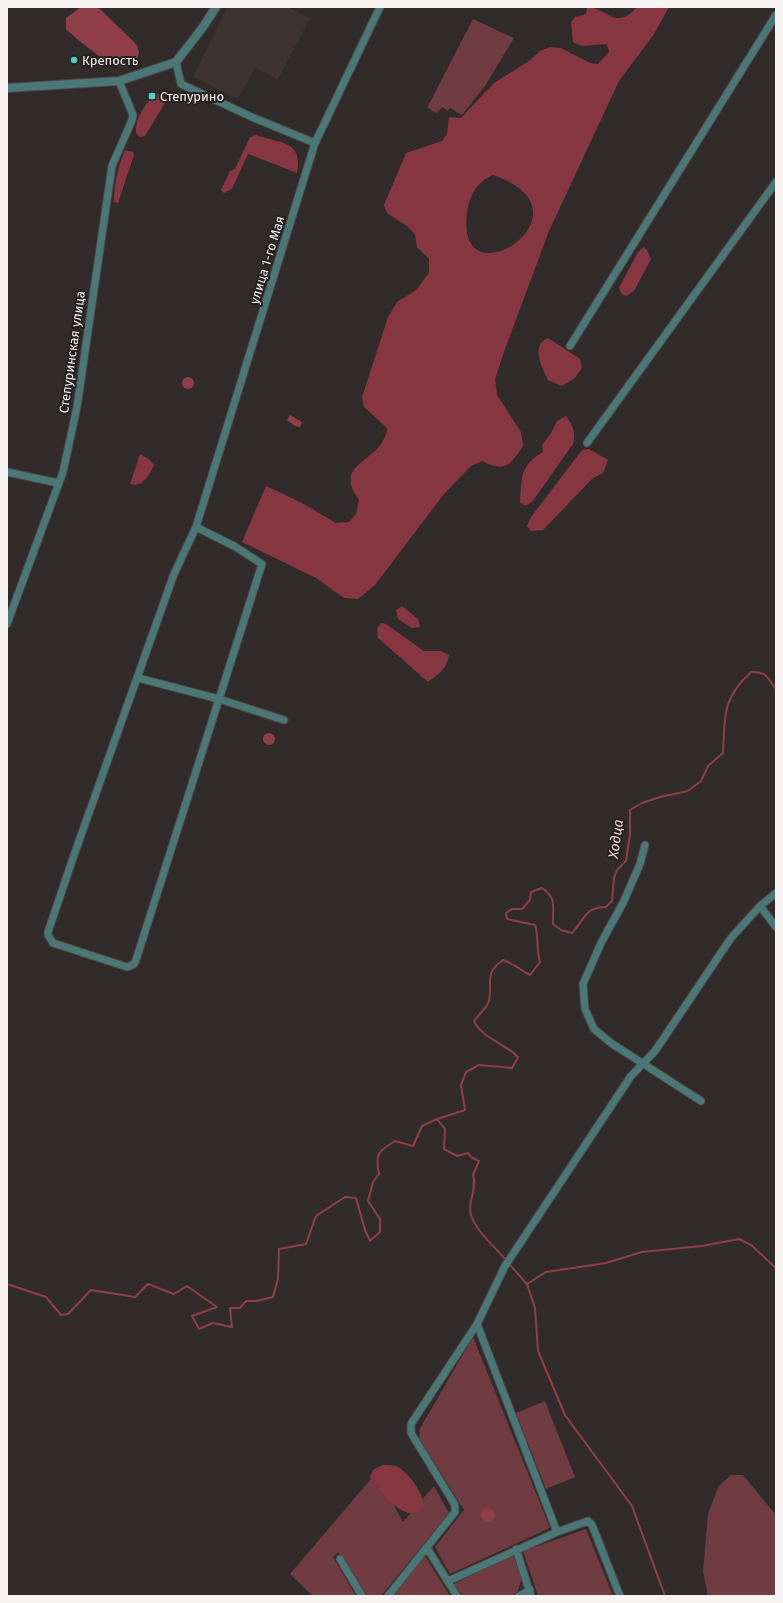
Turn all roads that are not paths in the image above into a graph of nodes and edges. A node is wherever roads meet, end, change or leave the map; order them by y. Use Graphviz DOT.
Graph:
graph roads {
  1 [pos="216,7"];
  2 [pos="380,7"];
  3 [pos="776,15"];
  4 [pos="176,62"];
  5 [pos="119,81"];
  6 [pos="7,88"];
  7 [pos="315,143"];
  8 [pos="776,182"];
  9 [pos="570,346"];
  10 [pos="587,443"];
  11 [pos="7,472"];
  12 [pos="58,483"];
  13 [pos="196,527"];
  14 [pos="7,624"];
  15 [pos="138,678"];
  16 [pos="219,699"];
  17 [pos="284,720"];
  18 [pos="645,845"];
  19 [pos="776,893"];
  20 [pos="760,906"];
  21 [pos="776,927"];
  22 [pos="644,1063"];
  23 [pos="701,1101"];
  24 [pos="477,1324"];
  25 [pos="557,1532"];
  26 [pos="426,1548"];
  27 [pos="516,1548"];
  28 [pos="340,1560"];
  29 [pos="448,1581"];
  30 [pos="530,1593"];
  31 [pos="362,1596"];
  32 [pos="388,1596"];
  33 [pos="457,1596"];
  34 [pos="519,1596"];
  35 [pos="620,1596"];
  1 -- 4 [label="street"];
  2 -- 7 [label="street, улица 1-го Мая"];
  3 -- 9 [label="street"];
  4 -- 5 [label="street"];
  4 -- 7 [label="street"];
  5 -- 6 [label="street"];
  5 -- 12 [label="street, Степуринская улица"];
  7 -- 13 [label="street, улица 1-го Мая"];
  8 -- 10 [label="street"];
  11 -- 12 [label="street"];
  12 -- 14 [label="street, Степуринская улица"];
  13 -- 15 [label="street, улица 1-го Мая"];
  13 -- 16 [label="street"];
  15 -- 16 [label="street"];
  15 -- 16 [label="street, улица 1-го Мая"];
  16 -- 17 [label="street"];
  18 -- 22 [label="street"];
  19 -- 20 [label="street"];
  20 -- 21 [label="street"];
  20 -- 22 [label="street"];
  22 -- 23 [label="street"];
  22 -- 24 [label="street"];
  24 -- 25 [label="street"];
  24 -- 26 [label="street"];
  25 -- 27 [label="street"];
  25 -- 35 [label="street"];
  26 -- 29 [label="street"];
  26 -- 32 [label="street"];
  27 -- 29 [label="street"];
  27 -- 30 [label="street"];
  28 -- 31 [label="street"];
  29 -- 33 [label="street"];
  30 -- 34 [label="street"];
}
